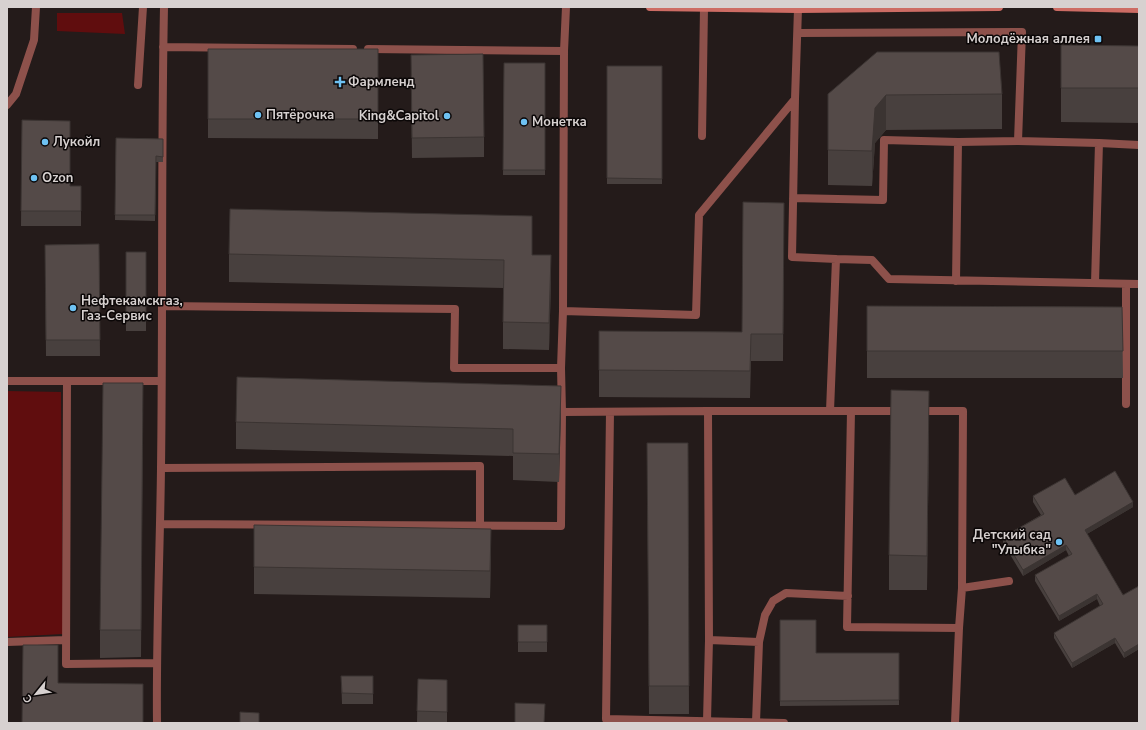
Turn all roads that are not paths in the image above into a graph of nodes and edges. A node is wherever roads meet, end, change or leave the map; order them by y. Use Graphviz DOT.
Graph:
graph roads {
  1 [pos="36,7"];
  2 [pos="143,7"];
  3 [pos="164,7"];
  4 [pos="566,7"];
  5 [pos="650,7"];
  6 [pos="999,7"];
  7 [pos="1057,7"];
  8 [pos="704,8"];
  9 [pos="798,9"];
  10 [pos="1139,9"];
  11 [pos="798,33"];
  12 [pos="163,48"];
  13 [pos="564,51"];
  14 [pos="138,85"];
  15 [pos="795,99"];
  16 [pos="7,105"];
  17 [pos="702,136"];
  18 [pos="1018,141"];
  19 [pos="958,142"];
  20 [pos="1099,143"];
  21 [pos="1139,145"];
  22 [pos="793,198"];
  23 [pos="836,259"];
  24 [pos="956,281"];
  25 [pos="1095,283"];
  26 [pos="1126,284"];
  27 [pos="1139,284"];
  28 [pos="162,306"];
  29 [pos="564,311"];
  30 [pos="562,368"];
  31 [pos="7,381"];
  32 [pos="67,381"];
  33 [pos="161,381"];
  34 [pos="1126,404"];
  35 [pos="708,411"];
  36 [pos="830,411"];
  37 [pos="851,411"];
  38 [pos="562,412"];
  39 [pos="610,412"];
  40 [pos="161,468"];
  41 [pos="160,524"];
  42 [pos="480,526"];
  43 [pos="1009,581"];
  44 [pos="962,588"];
  45 [pos="848,596"];
  46 [pos="959,628"];
  47 [pos="66,640"];
  48 [pos="709,640"];
  49 [pos="7,642"];
  50 [pos="759,642"];
  51 [pos="156,663"];
  52 [pos="707,721"];
  53 [pos="756,722"];
  54 [pos="157,723"];
  55 [pos="784,723"];
  56 [pos="955,723"];
  1 -- 16 [label="lane"];
  2 -- 14 [label="lane"];
  3 -- 12 [label="lane"];
  4 -- 13 [label="lane"];
  5 -- 8 [label="main road"];
  6 -- 9 [label="main road"];
  7 -- 10 [label="main road"];
  8 -- 9 [label="main road"];
  8 -- 17 [label="lane"];
  9 -- 11 [label="lane"];
  11 -- 15 [label="lane"];
  11 -- 18 [label="lane"];
  12 -- 13 [label="lane"];
  12 -- 28 [label="lane"];
  13 -- 29 [label="lane"];
  15 -- 22 [label="lane"];
  15 -- 29 [label="lane"];
  18 -- 19 [label="lane"];
  18 -- 20 [label="lane"];
  19 -- 22 [label="lane"];
  19 -- 24 [label="lane"];
  20 -- 21 [label="lane"];
  20 -- 25 [label="lane"];
  22 -- 23 [label="lane"];
  23 -- 24 [label="lane"];
  23 -- 36 [label="lane"];
  24 -- 25 [label="lane"];
  25 -- 26 [label="lane"];
  26 -- 27 [label="lane"];
  26 -- 34 [label="lane"];
  28 -- 30 [label="lane"];
  28 -- 33 [label="lane"];
  29 -- 30 [label="lane"];
  30 -- 38 [label="lane"];
  31 -- 32 [label="lane"];
  32 -- 33 [label="lane"];
  32 -- 47 [label="lane"];
  33 -- 40 [label="lane"];
  35 -- 36 [label="lane"];
  35 -- 39 [label="lane"];
  35 -- 48 [label="lane"];
  36 -- 37 [label="lane"];
  37 -- 44 [label="lane"];
  37 -- 45 [label="lane"];
  38 -- 39 [label="lane"];
  38 -- 42 [label="lane"];
  39 -- 52 [label="lane"];
  40 -- 41 [label="lane"];
  40 -- 42 [label="lane"];
  41 -- 42 [label="lane"];
  41 -- 51 [label="lane"];
  43 -- 44 [label="lane"];
  44 -- 46 [label="lane"];
  45 -- 46 [label="lane"];
  45 -- 50 [label="lane"];
  46 -- 56 [label="lane"];
  47 -- 49 [label="lane"];
  47 -- 51 [label="lane"];
  48 -- 50 [label="lane"];
  48 -- 52 [label="lane"];
  50 -- 53 [label="lane"];
  51 -- 54 [label="lane"];
  52 -- 53 [label="lane"];
  53 -- 55 [label="lane"];
}
